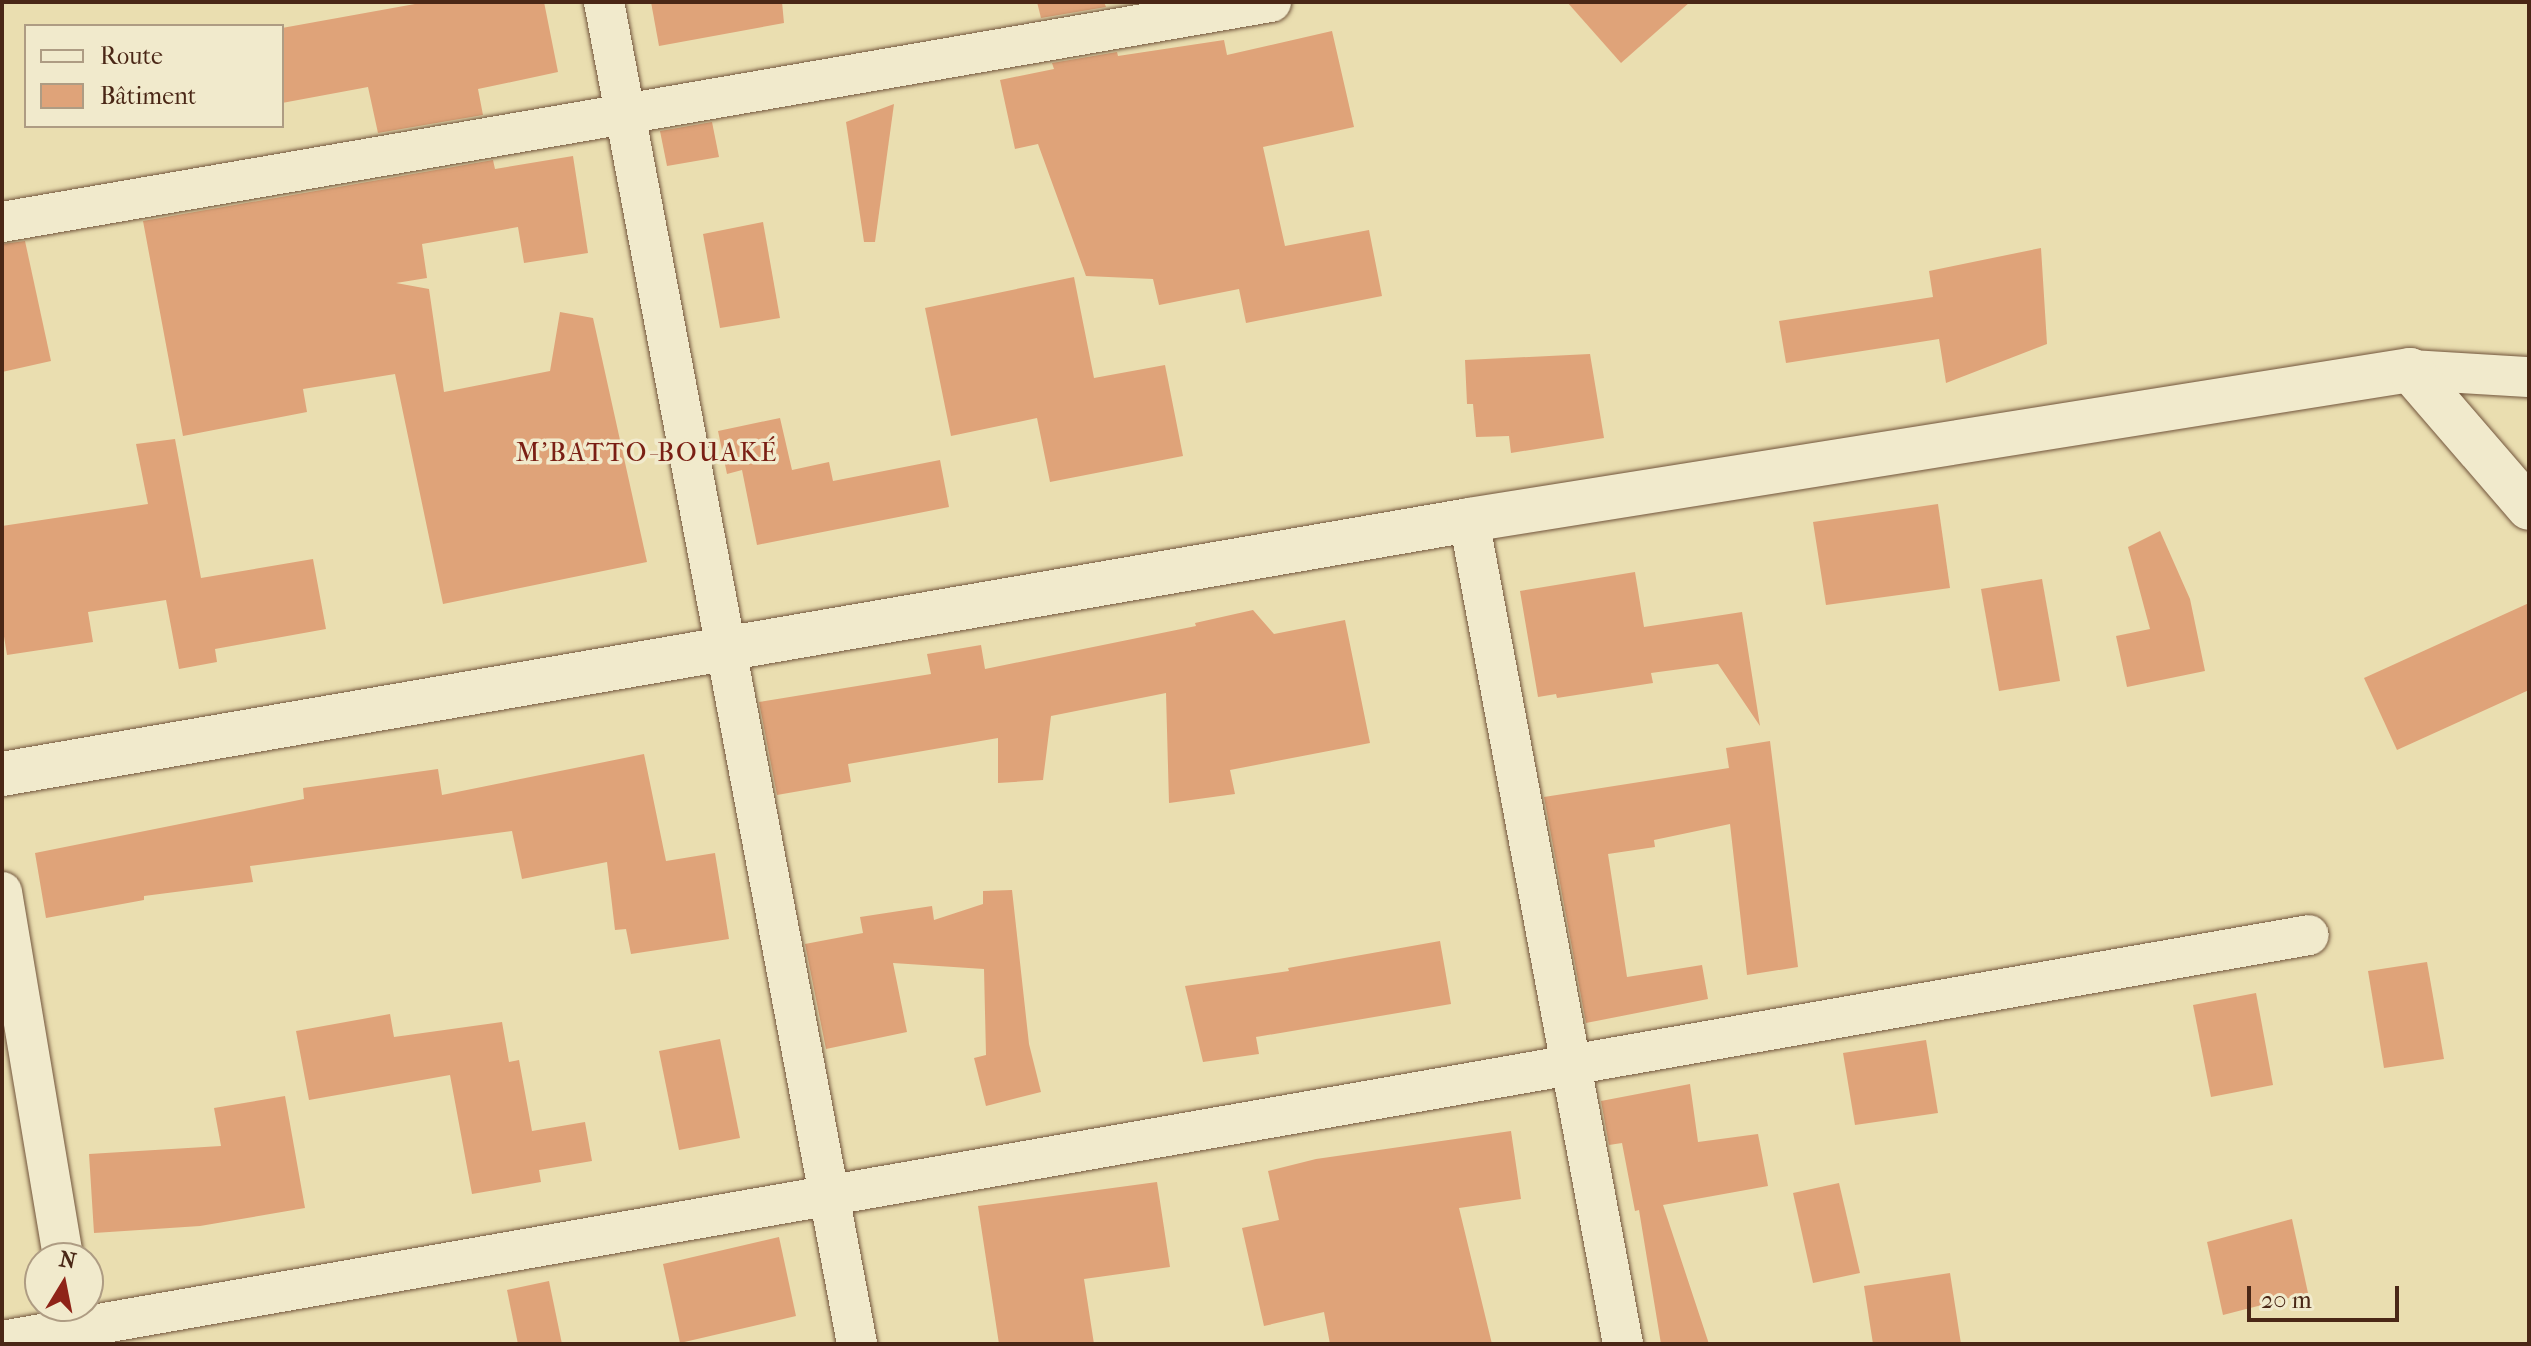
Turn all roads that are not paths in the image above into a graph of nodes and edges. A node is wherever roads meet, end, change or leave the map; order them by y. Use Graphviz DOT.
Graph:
graph roads {
  1 [pos="604,2"];
  2 [pos="1271,2"];
  3 [pos="625,114"];
  4 [pos="2,222"];
  5 [pos="2410,370"];
  6 [pos="2529,377"];
  7 [pos="2529,508"];
  8 [pos="1469,520"];
  9 [pos="726,649"];
  10 [pos="2,774"];
  11 [pos="2,892"];
  12 [pos="2309,935"];
  13 [pos="1571,1065"];
  14 [pos="829,1195"];
  15 [pos="60,1242"];
  16 [pos="75,1326"];
  17 [pos="2,1341"];
  18 [pos="857,1344"];
  19 [pos="1623,1344"];
  1 -- 3 [label="street"];
  2 -- 3 [label="street"];
  3 -- 4 [label="street"];
  3 -- 9 [label="street"];
  5 -- 6 [label="street"];
  5 -- 7 [label="street"];
  5 -- 8 [label="street"];
  8 -- 9 [label="street"];
  8 -- 13 [label="street"];
  9 -- 10 [label="street"];
  9 -- 14 [label="street"];
  11 -- 15 [label="street"];
  12 -- 13 [label="street"];
  13 -- 14 [label="street"];
  13 -- 19 [label="street"];
  14 -- 16 [label="street"];
  14 -- 18 [label="street"];
  16 -- 17 [label="street"];
}
